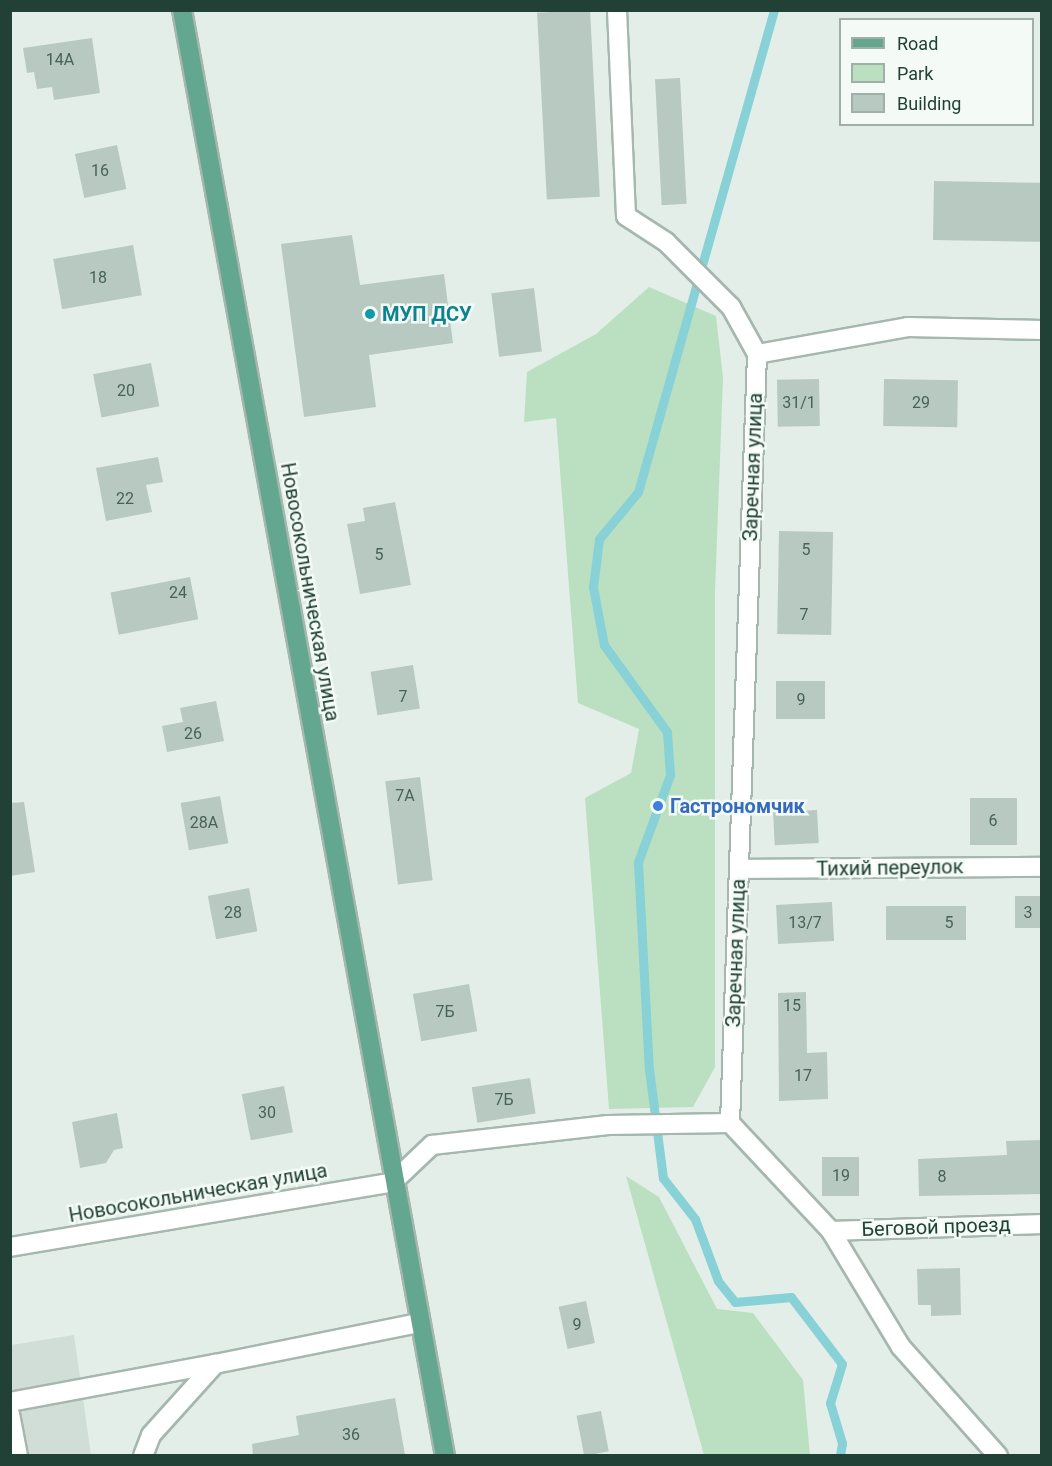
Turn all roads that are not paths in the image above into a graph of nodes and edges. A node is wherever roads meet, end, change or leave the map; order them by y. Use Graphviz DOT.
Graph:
graph roads {
  1 [pos="182,10"];
  2 [pos="617,10"];
  3 [pos="1041,330"];
  4 [pos="757,354"];
  5 [pos="1041,867"];
  6 [pos="739,869"];
  7 [pos="730,1123"];
  8 [pos="393,1182"];
  9 [pos="1041,1224"];
  10 [pos="831,1231"];
  11 [pos="10,1247"];
  12 [pos="418,1323"];
  13 [pos="215,1364"];
  14 [pos="10,1402"];
  15 [pos="10,1414"];
  16 [pos="18,1455"];
  17 [pos="142,1455"];
  18 [pos="445,1455"];
  19 [pos="998,1455"];
  1 -- 8 [label="main road, Новосокольническая улица"];
  2 -- 4 [label="street"];
  3 -- 4 [label="street"];
  4 -- 6 [label="street, Заречная улица"];
  5 -- 6 [label="street, Тихий переулок"];
  6 -- 7 [label="street, Заречная улица"];
  7 -- 8 [label="street"];
  7 -- 10 [label="street"];
  8 -- 11 [label="street, Новосокольническая улица"];
  8 -- 12 [label="main road, Новосокольническая улица"];
  9 -- 10 [label="street, Беговой проезд"];
  10 -- 19 [label="street"];
  12 -- 13 [label="street"];
  12 -- 18 [label="main road, Новосокольническая улица"];
  13 -- 14 [label="street"];
  13 -- 17 [label="street"];
  15 -- 16 [label="street"];
}
